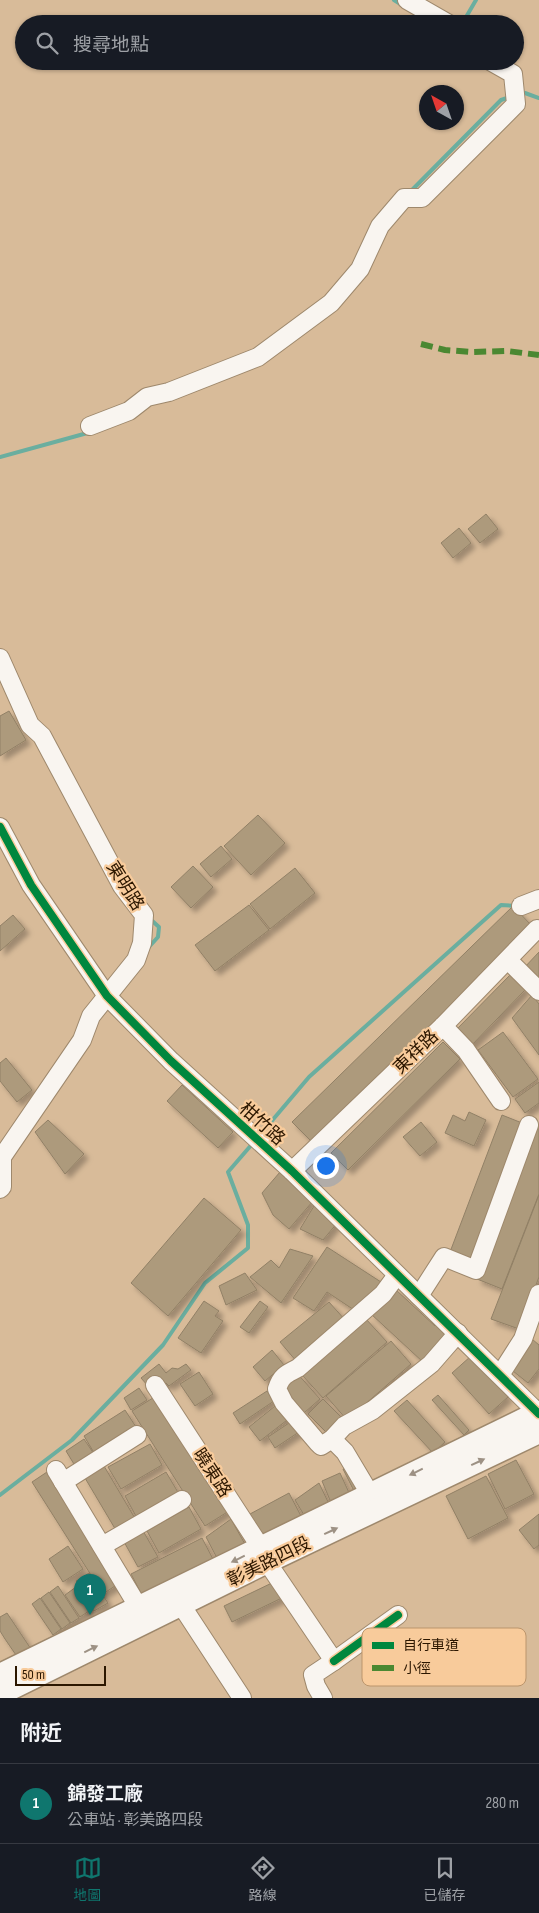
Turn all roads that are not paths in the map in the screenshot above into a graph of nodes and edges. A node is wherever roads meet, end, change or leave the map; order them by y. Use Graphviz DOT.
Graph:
graph roads {
  1 [pos="407,0"];
  2 [pos="433,15"];
  3 [pos="506,70"];
  4 [pos="90,426"];
  5 [pos="0,658"];
  6 [pos="0,827"];
  7 [pos="539,900"];
  8 [pos="521,906"];
  9 [pos="537,930"];
  10 [pos="508,960"];
  11 [pos="539,991"];
  12 [pos="107,996"];
  13 [pos="443,1026"];
  14 [pos="501,1101"];
  15 [pos="529,1125"];
  16 [pos="292,1171"];
  17 [pos="0,1189"];
  18 [pos="397,1275"];
  19 [pos="539,1294"];
  20 [pos="419,1296"];
  21 [pos="458,1333"];
  22 [pos="500,1375"];
  23 [pos="155,1385"];
  24 [pos="539,1418"];
  25 [pos="137,1436"];
  26 [pos="332,1439"];
  27 [pos="182,1500"];
  28 [pos="375,1501"];
  29 [pos="102,1546"];
  30 [pos="264,1555"];
  31 [pos="177,1598"];
  32 [pos="139,1608"];
  33 [pos="398,1615"];
  34 [pos="380,1628"];
  35 [pos="362,1641"];
  36 [pos="334,1662"];
  37 [pos="0,1676"];
  38 [pos="0,1694"];
  39 [pos="242,1698"];
  40 [pos="323,1698"];
  1 -- 2 [label="street"];
  3 -- 4 [label="street"];
  5 -- 12 [label="street, 東明路"];
  6 -- 12 [label="street, 柑竹路"];
  7 -- 8 [label="street"];
  9 -- 10 [label="street, 東祥路"];
  10 -- 11 [label="street"];
  10 -- 13 [label="street, 東祥路"];
  12 -- 16 [label="street, 柑竹路"];
  12 -- 17 [label="street, 東明路"];
  13 -- 14 [label="street"];
  13 -- 16 [label="street, 東祥路"];
  15 -- 20 [label="street"];
  16 -- 18 [label="street, 柑竹路"];
  18 -- 20 [label="street, 柑竹路"];
  18 -- 26 [label="street"];
  19 -- 22 [label="street"];
  20 -- 21 [label="street, 柑竹路"];
  21 -- 22 [label="street, 柑竹路"];
  21 -- 26 [label="street"];
  22 -- 24 [label="street, 柑竹路"];
  23 -- 30 [label="street, 曉東路"];
  24 -- 28 [label="main road, 彰美路四段"];
  25 -- 29 [label="street"];
  26 -- 28 [label="street"];
  27 -- 29 [label="street"];
  28 -- 30 [label="main road, 彰美路四段"];
  29 -- 32 [label="street"];
  30 -- 31 [label="main road, 彰美路四段"];
  30 -- 36 [label="street, 曉東路"];
  31 -- 32 [label="main road, 彰美路四段"];
  38 -- 31 [label="main road, 彰美路四段, one-way"];
  31 -- 39 [label="street"];
  32 -- 37 [label="main road, 彰美路四段"];
  33 -- 34 [label="street"];
  35 -- 36 [label="street"];
  36 -- 40 [label="street"];
}
